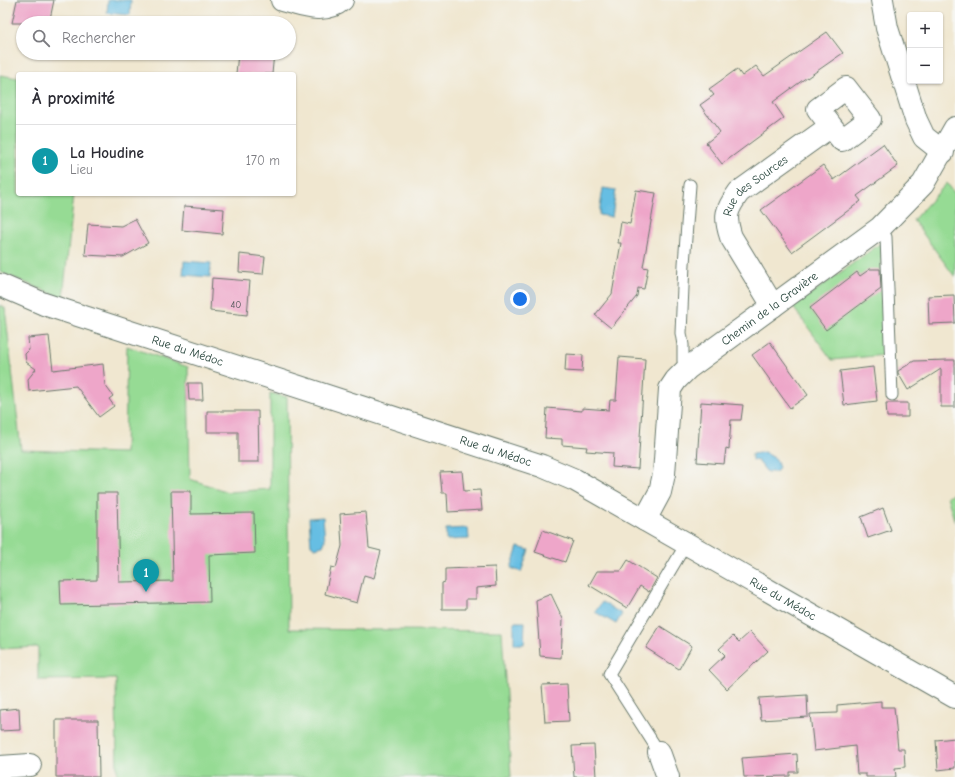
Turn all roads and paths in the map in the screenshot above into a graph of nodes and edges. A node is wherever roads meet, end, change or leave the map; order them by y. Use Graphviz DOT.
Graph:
graph roads {
  1 [pos="282,0"];
  2 [pos="342,0"];
  3 [pos="882,0"];
  4 [pos="831,126"];
  5 [pos="955,128"];
  6 [pos="943,152"];
  7 [pos="690,185"];
  8 [pos="880,228"];
  9 [pos="0,286"];
  10 [pos="773,306"];
  11 [pos="688,368"];
  12 [pos="892,395"];
  13 [pos="646,520"];
  14 [pos="686,544"];
  15 [pos="955,697"];
  16 [pos="659,752"];
  17 [pos="30,765"];
  18 [pos="0,767"];
  19 [pos="668,777"];
  1 -- 2 [label="street"];
  3 -- 6 [label="street"];
  4 -- 10 [label="street, Rue des Sources"];
  5 -- 6 [label="street, Chemin de la Gravière"];
  6 -- 8 [label="street, Chemin de la Gravière"];
  7 -- 11 [label="lane"];
  8 -- 10 [label="street, Chemin de la Gravière"];
  8 -- 12 [label="lane"];
  9 -- 13 [label="street, Rue du Médoc"];
  10 -- 11 [label="street, Chemin de la Gravière"];
  11 -- 13 [label="street, Chemin de la Gravière"];
  13 -- 14 [label="street, Rue du Médoc"];
  14 -- 15 [label="street, Rue du Médoc"];
  14 -- 16 [label="lane"];
  16 -- 19 [label="street"];
  17 -- 18 [label="street"];
}
